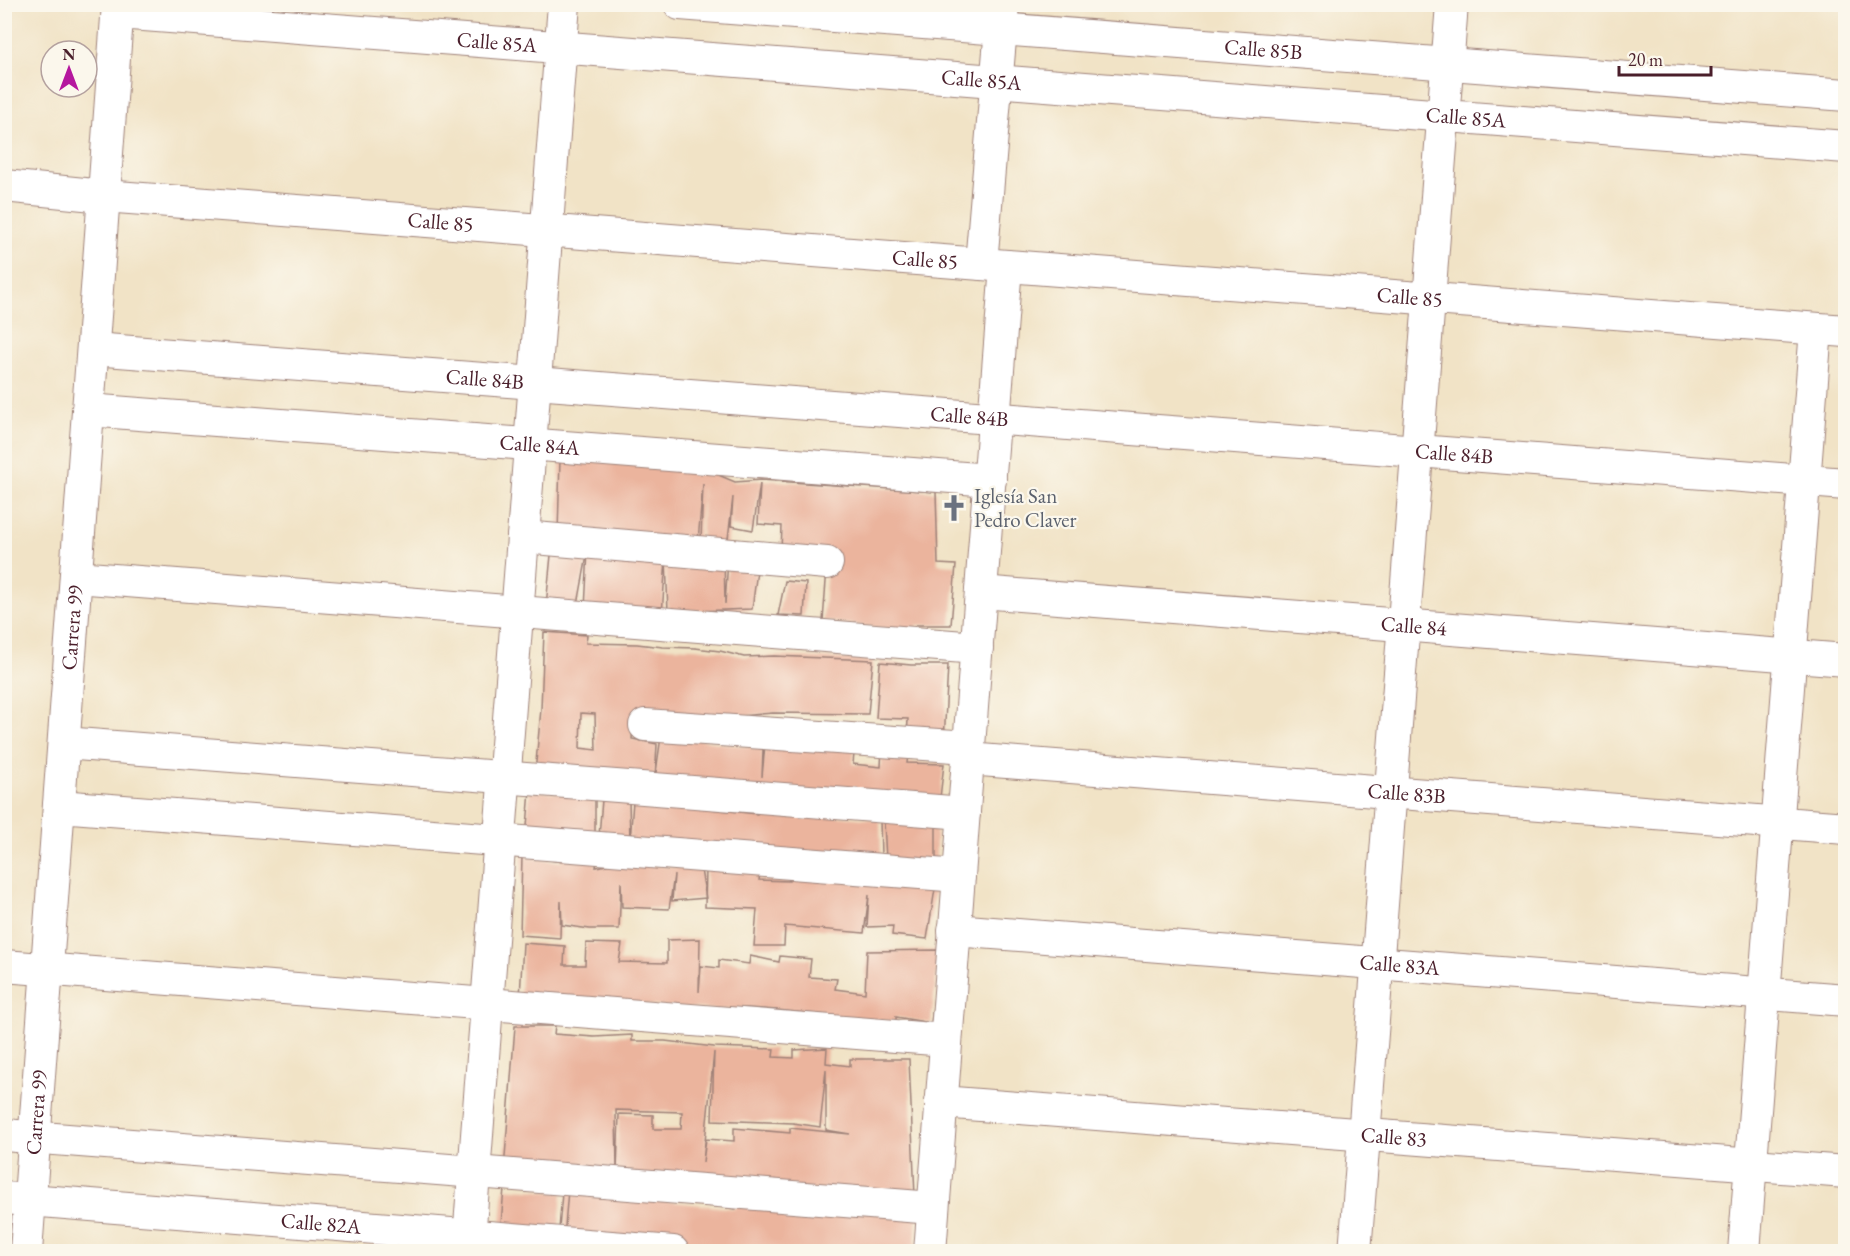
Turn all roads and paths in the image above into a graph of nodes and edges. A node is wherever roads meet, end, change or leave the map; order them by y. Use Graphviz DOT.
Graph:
graph roads {
  1 [pos="564,4"];
  2 [pos="680,4"];
  3 [pos="1452,4"];
  4 [pos="118,9"];
  5 [pos="1002,17"];
  6 [pos="560,47"];
  7 [pos="1447,64"];
  8 [pos="996,81"];
  9 [pos="1845,95"];
  10 [pos="1443,116"];
  11 [pos="1845,147"];
  12 [pos="4,186"];
  13 [pos="104,196"];
  14 [pos="547,230"];
  15 [pos="994,265"];
  16 [pos="1429,299"];
  17 [pos="1831,330"];
  18 [pos="93,349"];
  19 [pos="535,384"];
  20 [pos="88,410"];
  21 [pos="994,419"];
  22 [pos="530,445"];
  23 [pos="1417,451"];
  24 [pos="990,480"];
  25 [pos="1804,481"];
  26 [pos="1845,484"];
  27 [pos="523,537"];
  28 [pos="827,563"];
  29 [pos="76,577"];
  30 [pos="981,592"];
  31 [pos="517,612"];
  32 [pos="1404,625"];
  33 [pos="977,648"];
  34 [pos="1790,656"];
  35 [pos="1845,660"];
  36 [pos="645,725"];
  37 [pos="64,743"];
  38 [pos="969,753"];
  39 [pos="504,778"];
  40 [pos="1390,792"];
  41 [pos="59,806"];
  42 [pos="963,813"];
  43 [pos="1778,823"];
  44 [pos="1845,828"];
  45 [pos="500,840"];
  46 [pos="959,876"];
  47 [pos="954,930"];
  48 [pos="1377,963"];
  49 [pos="4,966"];
  50 [pos="47,969"];
  51 [pos="1764,993"];
  52 [pos="1845,1000"];
  53 [pos="487,1004"];
  54 [pos="946,1040"];
  55 [pos="941,1102"];
  56 [pos="1364,1134"];
  57 [pos="20,1136"];
  58 [pos="1751,1165"];
  59 [pos="474,1172"];
  60 [pos="1845,1172"];
  61 [pos="17,1199"];
  62 [pos="933,1208"];
  63 [pos="469,1243"];
  64 [pos="26,1251"];
  65 [pos="673,1251"];
  66 [pos="930,1251"];
  67 [pos="1355,1251"];
  68 [pos="1744,1251"];
  1 -- 6 [label="street"];
  2 -- 5 [label="street, Calle 85B"];
  3 -- 7 [label="street"];
  4 -- 6 [label="street, Calle 85A"];
  4 -- 13 [label="street, Carrera 99"];
  5 -- 7 [label="street, Calle 85B"];
  5 -- 8 [label="street"];
  6 -- 8 [label="street, Calle 85A"];
  6 -- 14 [label="street"];
  7 -- 9 [label="street, Calle 85B"];
  7 -- 10 [label="street"];
  8 -- 10 [label="street, Calle 85A"];
  8 -- 15 [label="street"];
  10 -- 11 [label="street, Calle 85A"];
  10 -- 16 [label="street"];
  12 -- 13 [label="street, Calle 85"];
  13 -- 14 [label="street, Calle 85"];
  13 -- 18 [label="street, Carrera 99"];
  14 -- 15 [label="street, Calle 85"];
  14 -- 19 [label="street"];
  15 -- 16 [label="street, Calle 85"];
  15 -- 21 [label="street"];
  16 -- 17 [label="street, Calle 85"];
  16 -- 23 [label="street"];
  17 -- 25 [label="street"];
  18 -- 19 [label="street, Calle 84B"];
  18 -- 20 [label="street, Carrera 99"];
  19 -- 21 [label="street, Calle 84B"];
  19 -- 22 [label="street"];
  20 -- 22 [label="street, Calle 84A"];
  20 -- 29 [label="street, Carrera 99"];
  21 -- 23 [label="street, Calle 84B"];
  21 -- 24 [label="street"];
  22 -- 24 [label="street, Calle 84A"];
  22 -- 27 [label="street"];
  23 -- 25 [label="street, Calle 84B"];
  23 -- 32 [label="street"];
  24 -- 30 [label="street"];
  25 -- 26 [label="street, Calle 84B"];
  25 -- 34 [label="street"];
  27 -- 28 [label="street"];
  27 -- 31 [label="street"];
  29 -- 31 [label="street"];
  29 -- 37 [label="street, Carrera 99"];
  30 -- 32 [label="street, Calle 84"];
  30 -- 33 [label="street"];
  31 -- 33 [label="street"];
  31 -- 39 [label="street"];
  32 -- 34 [label="street, Calle 84"];
  32 -- 40 [label="street"];
  33 -- 38 [label="street"];
  34 -- 35 [label="street, Calle 84"];
  34 -- 43 [label="street"];
  36 -- 38 [label="street, Calle 83B"];
  37 -- 39 [label="street"];
  37 -- 41 [label="street, Carrera 99"];
  38 -- 40 [label="street, Calle 83B"];
  38 -- 42 [label="street"];
  39 -- 42 [label="street"];
  39 -- 45 [label="street"];
  40 -- 43 [label="street, Calle 83B"];
  40 -- 48 [label="street"];
  41 -- 45 [label="street"];
  41 -- 50 [label="street, Carrera 99"];
  42 -- 46 [label="street"];
  43 -- 44 [label="street, Calle 83B"];
  43 -- 51 [label="street"];
  45 -- 46 [label="street"];
  45 -- 53 [label="street"];
  46 -- 47 [label="street"];
  47 -- 48 [label="street, Calle 83A"];
  47 -- 54 [label="street"];
  48 -- 51 [label="street, Calle 83A"];
  48 -- 56 [label="street"];
  49 -- 50 [label="street"];
  50 -- 53 [label="street"];
  50 -- 57 [label="street, Carrera 99"];
  51 -- 52 [label="street, Calle 83A"];
  51 -- 58 [label="street"];
  53 -- 54 [label="street"];
  53 -- 59 [label="street"];
  54 -- 55 [label="street"];
  55 -- 56 [label="street, Calle 83"];
  55 -- 62 [label="street"];
  56 -- 58 [label="street, Calle 83"];
  56 -- 67 [label="street"];
  57 -- 59 [label="street"];
  57 -- 61 [label="street, Carrera 99"];
  58 -- 60 [label="street, Calle 83"];
  58 -- 68 [label="street"];
  59 -- 62 [label="street"];
  59 -- 63 [label="street"];
  61 -- 63 [label="street, Calle 82A"];
  61 -- 64 [label="street, Carrera 99"];
  62 -- 66 [label="street"];
  63 -- 65 [label="street, Calle 82A"];
}
